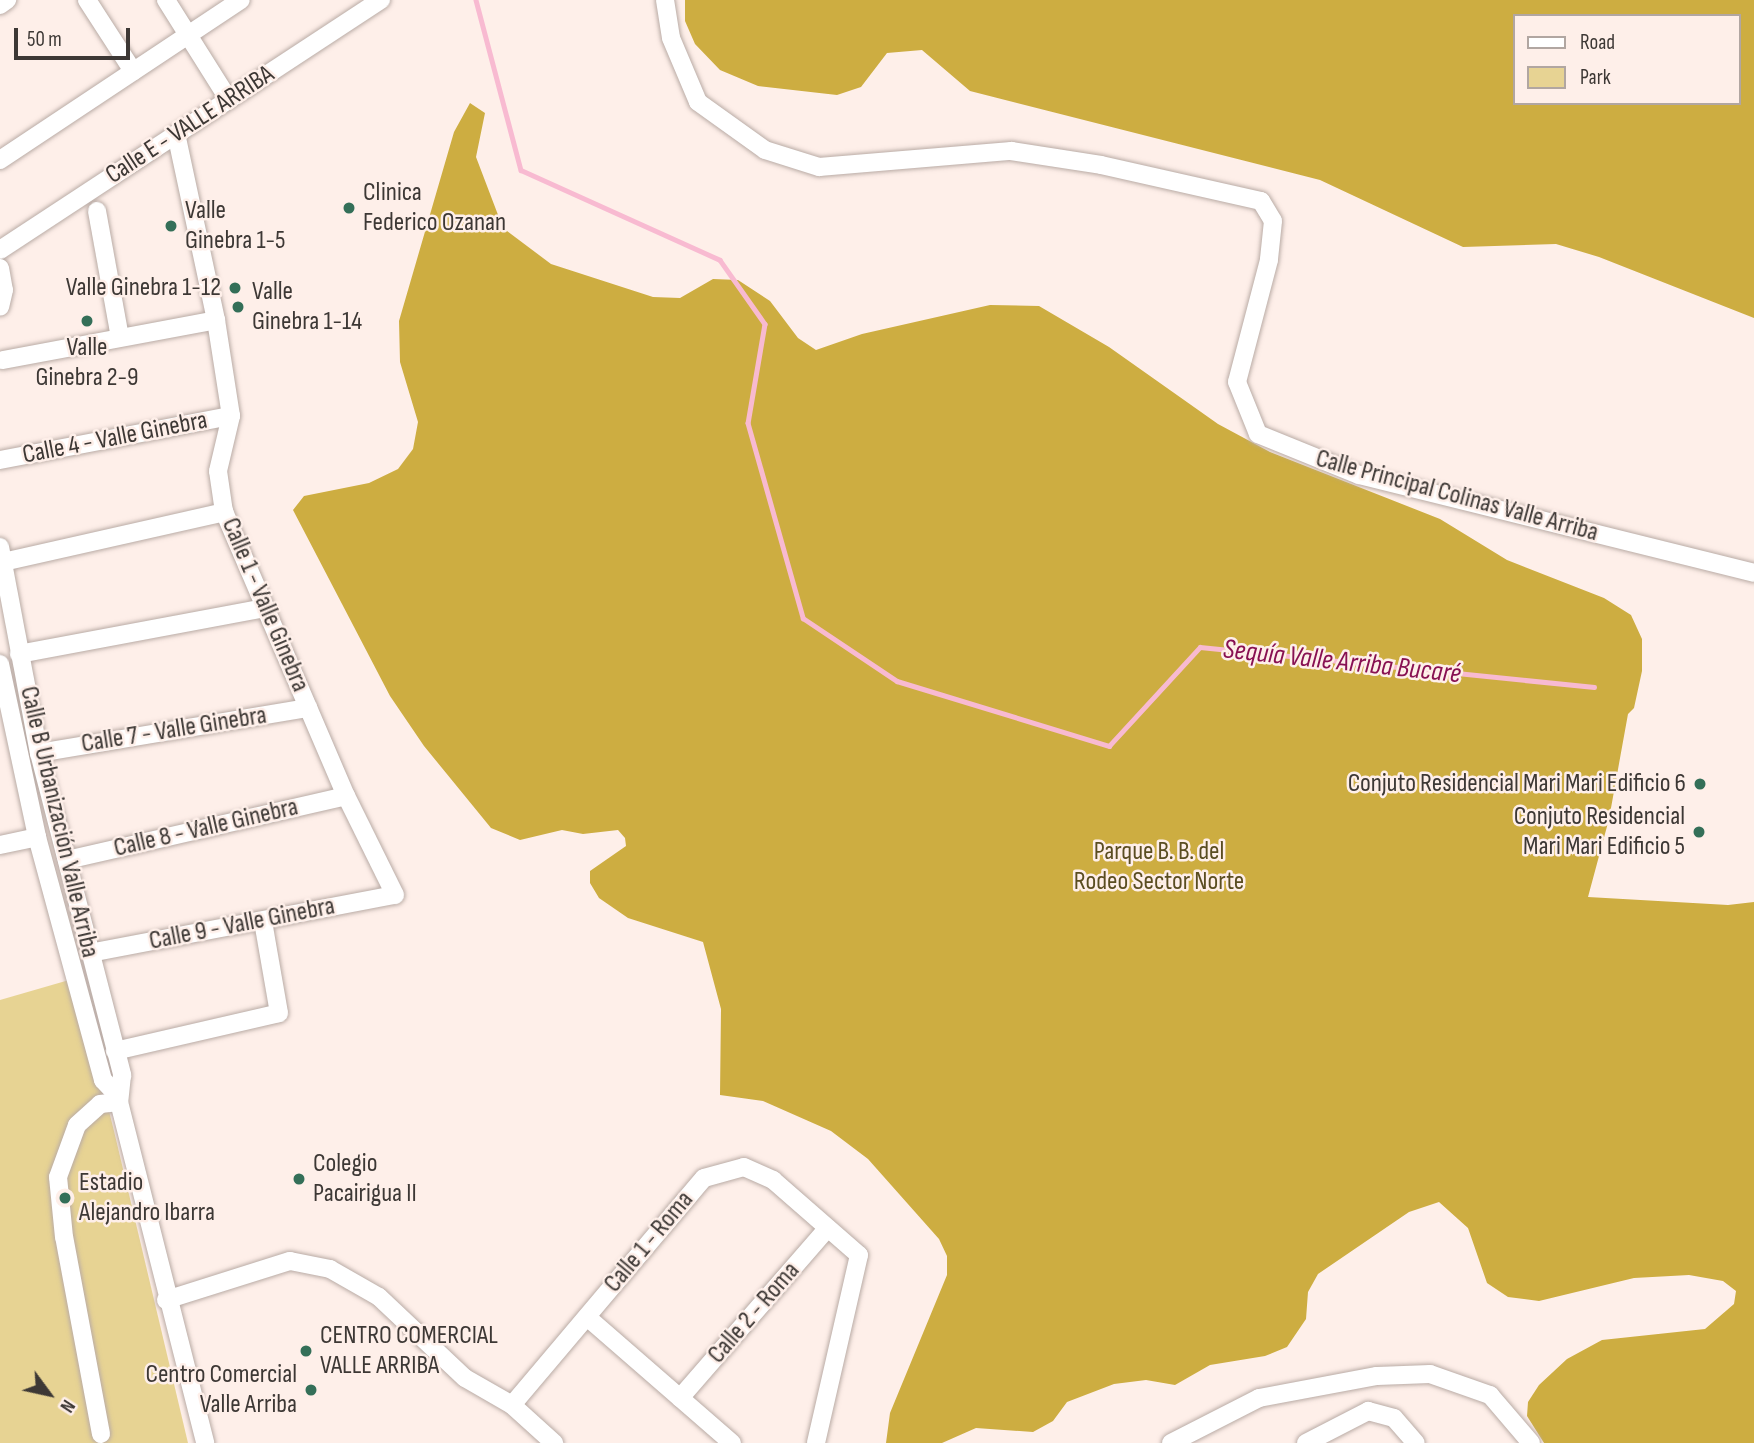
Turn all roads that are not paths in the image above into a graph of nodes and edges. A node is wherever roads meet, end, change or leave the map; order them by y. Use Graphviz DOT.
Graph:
graph roads {
  1 [pos="7,0"];
  2 [pos="87,0"];
  3 [pos="166,0"];
  4 [pos="241,0"];
  5 [pos="381,0"];
  6 [pos="665,0"];
  7 [pos="0,5"];
  8 [pos="188,33"];
  9 [pos="133,71"];
  10 [pos="229,100"];
  11 [pos="176,134"];
  12 [pos="0,160"];
  13 [pos="97,211"];
  14 [pos="0,250"];
  15 [pos="0,268"];
  16 [pos="0,307"];
  17 [pos="216,320"];
  18 [pos="120,337"];
  19 [pos="3,360"];
  20 [pos="231,416"];
  21 [pos="0,460"];
  22 [pos="224,512"];
  23 [pos="1,555"];
  24 [pos="1754,573"];
  25 [pos="265,608"];
  26 [pos="19,654"];
  27 [pos="0,664"];
  28 [pos="308,708"];
  29 [pos="7,741"];
  30 [pos="39,753"];
  31 [pos="346,796"];
  32 [pos="37,837"];
  33 [pos="0,845"];
  34 [pos="66,860"];
  35 [pos="395,895"];
  36 [pos="263,921"];
  37 [pos="90,953"];
  38 [pos="115,1051"];
  39 [pos="119,1099"];
  40 [pos="828,1228"];
  41 [pos="166,1300"];
  42 [pos="587,1317"];
  43 [pos="680,1398"];
  44 [pos="512,1405"];
  45 [pos="101,1434"];
  46 [pos="205,1443"];
  47 [pos="554,1443"];
  48 [pos="732,1443"];
  49 [pos="816,1443"];
  50 [pos="1171,1443"];
  51 [pos="1306,1443"];
  52 [pos="1416,1443"];
  53 [pos="1531,1443"];
  1 -- 7 [label="street"];
  2 -- 9 [label="street"];
  3 -- 8 [label="street"];
  4 -- 8 [label="street"];
  5 -- 10 [label="street, Calle E - VALLE ARRIBA"];
  6 -- 24 [label="street, Calle Principal Colinas Valle Arriba"];
  8 -- 9 [label="street"];
  8 -- 10 [label="street"];
  9 -- 12 [label="street"];
  10 -- 11 [label="street, Calle E - VALLE ARRIBA"];
  11 -- 14 [label="street, Calle E - VALLE ARRIBA"];
  11 -- 17 [label="street, Calle 1 - Valle Ginebra"];
  13 -- 18 [label="street"];
  15 -- 16 [label="street"];
  17 -- 18 [label="street"];
  17 -- 20 [label="street, Calle 1 - Valle Ginebra"];
  18 -- 19 [label="street"];
  20 -- 21 [label="street, Calle 4 - Valle Ginebra"];
  20 -- 22 [label="street, Calle 1 - Valle Ginebra"];
  22 -- 23 [label="street"];
  22 -- 25 [label="street, Calle 1 - Valle Ginebra"];
  23 -- 26 [label="street, Calle B Urbanización Valle Arriba"];
  25 -- 26 [label="street"];
  25 -- 28 [label="street, Calle 1 - Valle Ginebra"];
  26 -- 30 [label="street, Calle B Urbanización Valle Arriba"];
  27 -- 29 [label="street, Calle B Urbanización Valle Arriba"];
  28 -- 30 [label="street, Calle 7 - Valle Ginebra"];
  28 -- 31 [label="street, Calle 1 - Valle Ginebra"];
  29 -- 32 [label="street, Calle B Urbanización Valle Arriba"];
  30 -- 34 [label="street, Calle B Urbanización Valle Arriba"];
  31 -- 34 [label="street, Calle 8 - Valle Ginebra"];
  31 -- 35 [label="street, Calle 1 - Valle Ginebra"];
  32 -- 33 [label="street"];
  32 -- 39 [label="street, Calle B Urbanización Valle Arriba"];
  34 -- 37 [label="street, Calle B Urbanización Valle Arriba"];
  35 -- 36 [label="street, Calle 9 - Valle Ginebra"];
  36 -- 37 [label="street, Calle 9 - Valle Ginebra"];
  36 -- 38 [label="street"];
  37 -- 38 [label="street, Calle B Urbanización Valle Arriba"];
  38 -- 39 [label="street, Calle B Urbanización Valle Arriba"];
  39 -- 41 [label="street, Calle B Urbanización Valle Arriba"];
  39 -- 45 [label="street"];
  40 -- 42 [label="street, Calle 1 - Roma"];
  40 -- 43 [label="street, Calle 2 - Roma"];
  40 -- 49 [label="street, Calle 1 - Roma"];
  41 -- 44 [label="street"];
  41 -- 46 [label="street, Calle B Urbanización Valle Arriba"];
  42 -- 43 [label="street"];
  42 -- 44 [label="street, Calle 1 - Roma"];
  43 -- 48 [label="street"];
  44 -- 47 [label="street"];
  50 -- 53 [label="street"];
  51 -- 52 [label="street"];
}
